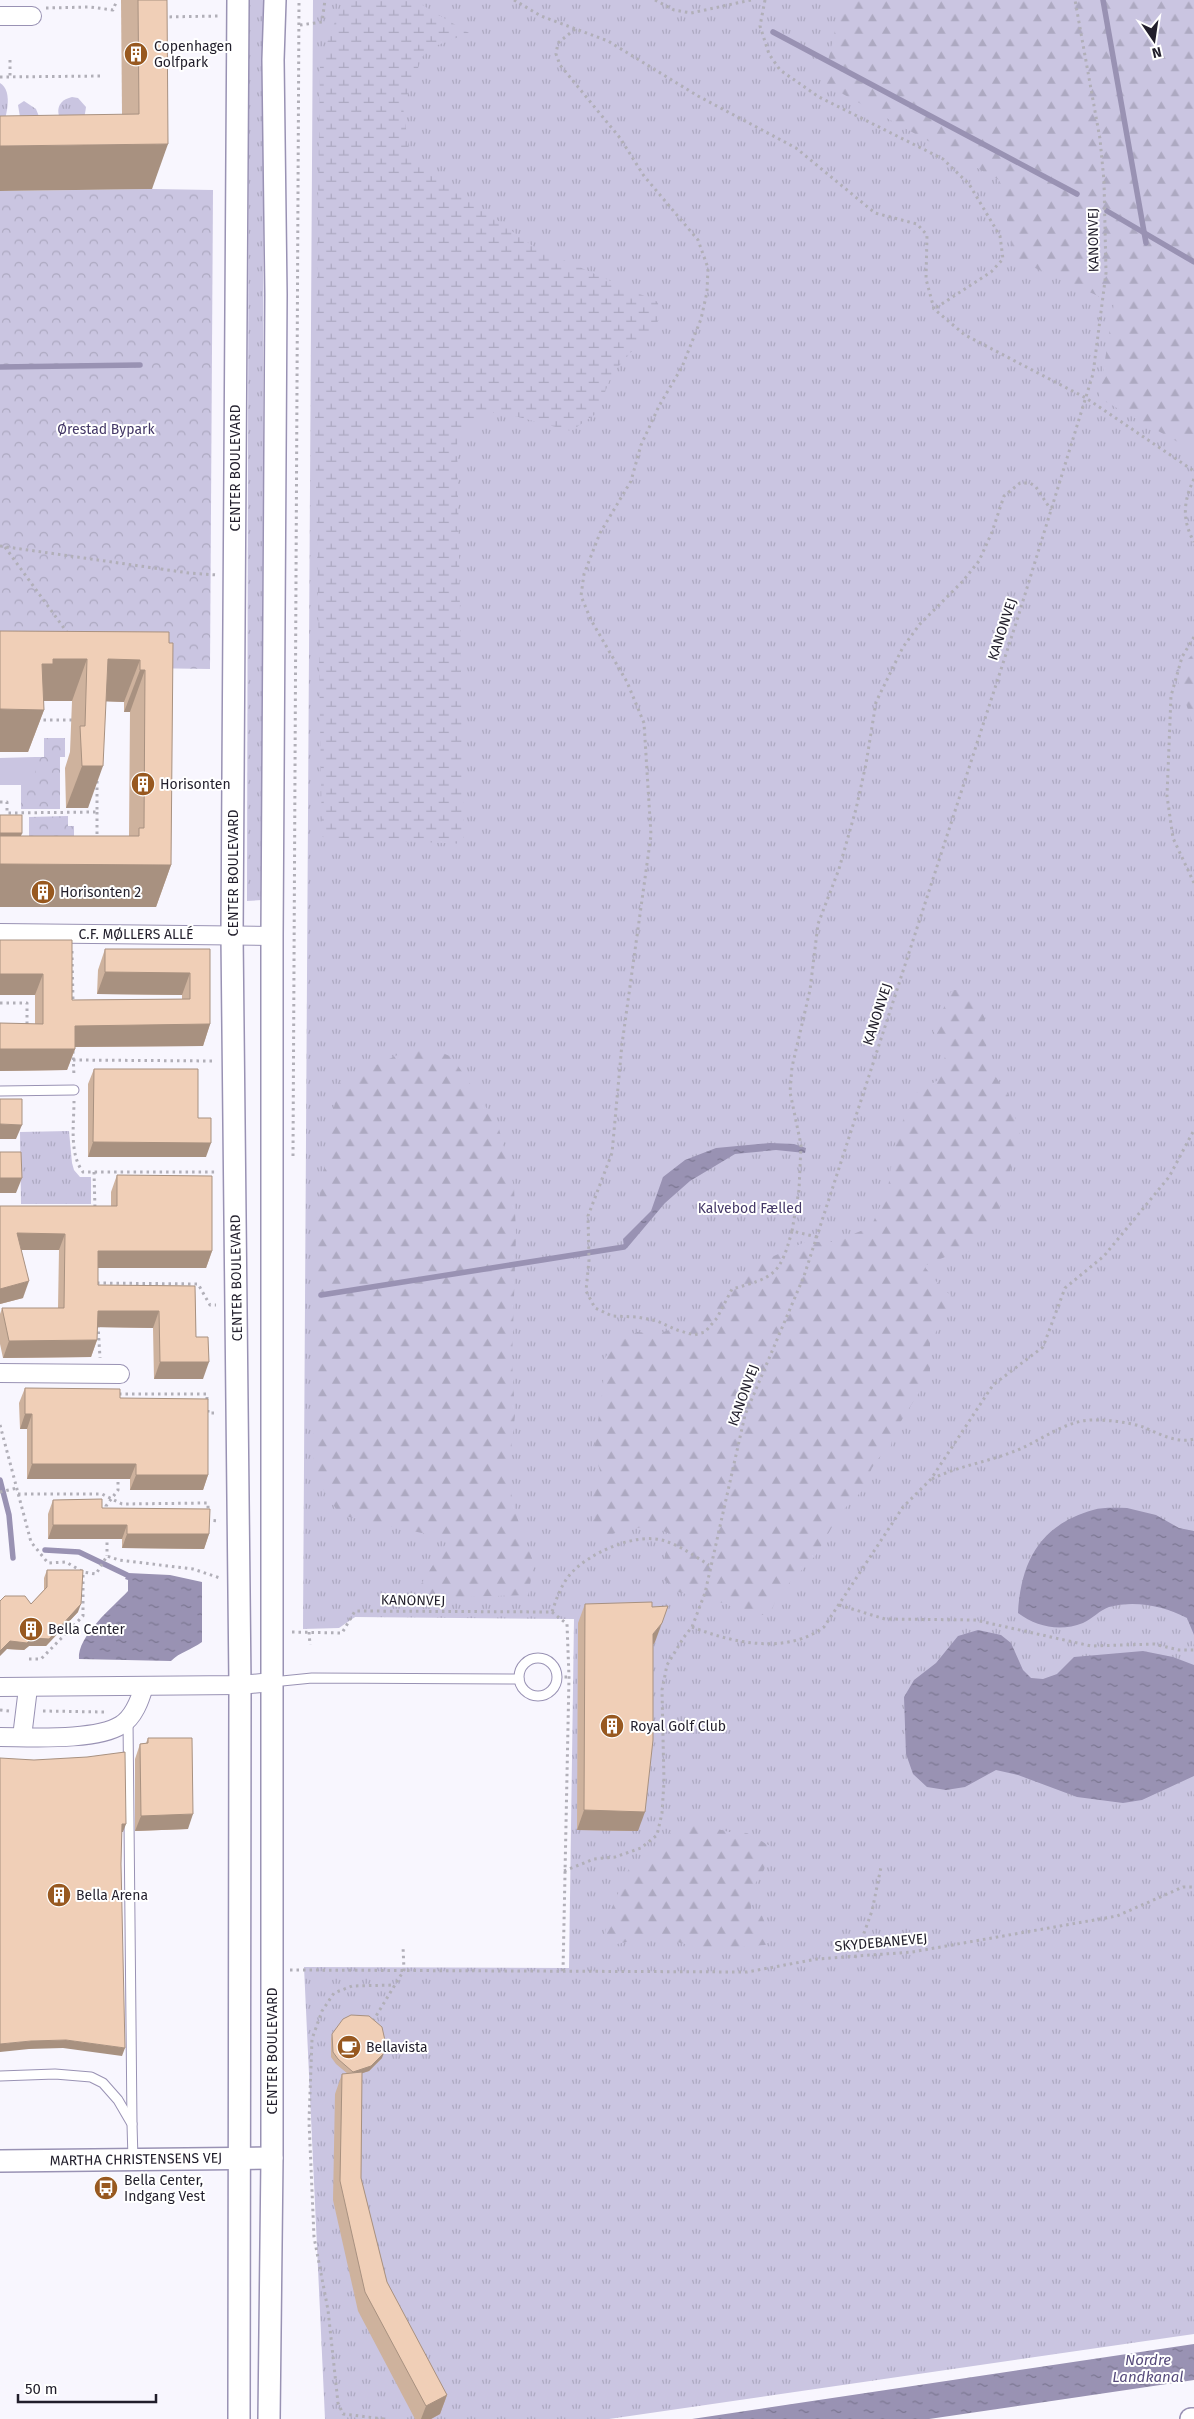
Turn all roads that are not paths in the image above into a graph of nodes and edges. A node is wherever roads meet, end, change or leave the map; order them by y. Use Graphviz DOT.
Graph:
graph roads {
  1 [pos="238,0"];
  2 [pos="275,0"];
  3 [pos="0,16"];
  4 [pos="32,16"];
  5 [pos="0,933"];
  6 [pos="232,935"];
  7 [pos="272,936"];
  8 [pos="74,1090"];
  9 [pos="0,1091"];
  10 [pos="0,1372"];
  11 [pos="120,1374"];
  12 [pos="519,1679"];
  13 [pos="272,1682"];
  14 [pos="240,1685"];
  15 [pos="144,1686"];
  16 [pos="0,1687"];
  17 [pos="28,1688"];
  18 [pos="128,1718"];
  19 [pos="0,1737"];
  20 [pos="22,1737"];
  21 [pos="0,2076"];
  22 [pos="132,2124"];
  23 [pos="239,2158"];
  24 [pos="272,2158"];
  25 [pos="133,2160"];
  26 [pos="0,2161"];
  27 [pos="239,2419"];
  28 [pos="269,2419"];
  1 -- 6 [label="street, CENTER BOULEVARD"];
  2 -- 7 [label="street, CENTER BOULEVARD"];
  3 -- 4 [label="street"];
  5 -- 6 [label="street, C.F. MØLLERS ALLÉ"];
  6 -- 7 [label="street, C.F. MØLLERS ALLÉ"];
  6 -- 14 [label="street, CENTER BOULEVARD"];
  7 -- 13 [label="street, CENTER BOULEVARD"];
  8 -- 9 [label="lane"];
  10 -- 11 [label="street"];
  12 -- 12 [label="lane"];
  12 -- 13 [label="lane"];
  13 -- 14 [label="street"];
  13 -- 24 [label="street, CENTER BOULEVARD"];
  14 -- 15 [label="street"];
  14 -- 23 [label="street, CENTER BOULEVARD"];
  15 -- 17 [label="street"];
  15 -- 18 [label="street"];
  16 -- 17 [label="street"];
  17 -- 20 [label="street"];
  18 -- 20 [label="street"];
  18 -- 22 [label="lane"];
  19 -- 20 [label="street"];
  21 -- 22 [label="lane"];
  22 -- 25 [label="lane"];
  23 -- 24 [label="street, MARTHA CHRISTENSENS VEJ"];
  23 -- 25 [label="street, MARTHA CHRISTENSENS VEJ"];
  23 -- 27 [label="street, CENTER BOULEVARD"];
  24 -- 28 [label="street, CENTER BOULEVARD"];
  25 -- 26 [label="street, MARTHA CHRISTENSENS VEJ"];
}
